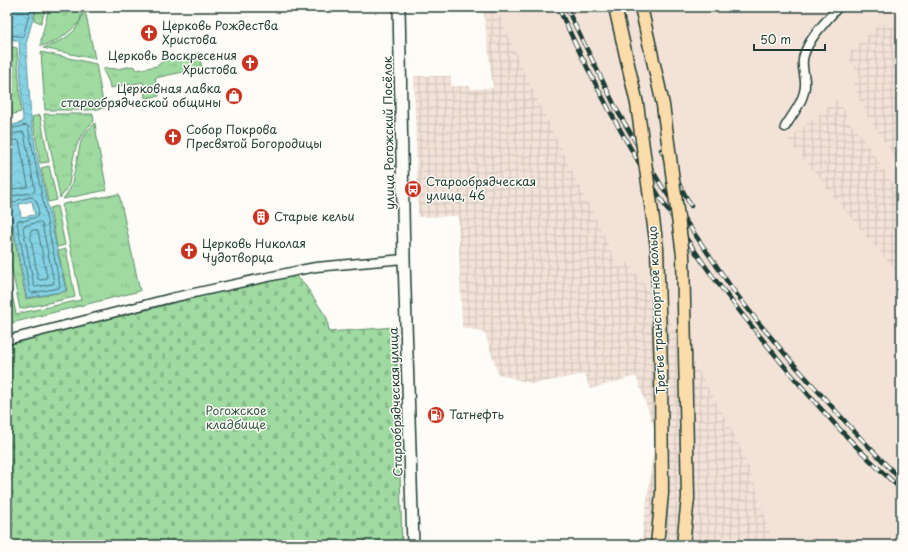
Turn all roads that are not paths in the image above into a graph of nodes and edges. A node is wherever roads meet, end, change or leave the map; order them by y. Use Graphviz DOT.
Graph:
graph roads {
  1 [pos="399,7"];
  2 [pos="615,7"];
  3 [pos="641,7"];
  4 [pos="838,7"];
  5 [pos="785,127"];
  6 [pos="404,259"];
  7 [pos="7,340"];
  8 [pos="413,545"];
  9 [pos="657,545"];
  10 [pos="683,545"];
  1 -- 6 [label="street, улица Рогожский Посёлок"];
  2 -- 9 [label="main road, Третье транспортное кольцо, bridge"];
  3 -- 10 [label="main road, Третье транспортное кольцо, bridge"];
  4 -- 5 [label="street"];
  6 -- 7 [label="street"];
  6 -- 8 [label="street, Старообрядческая улица"];
}
